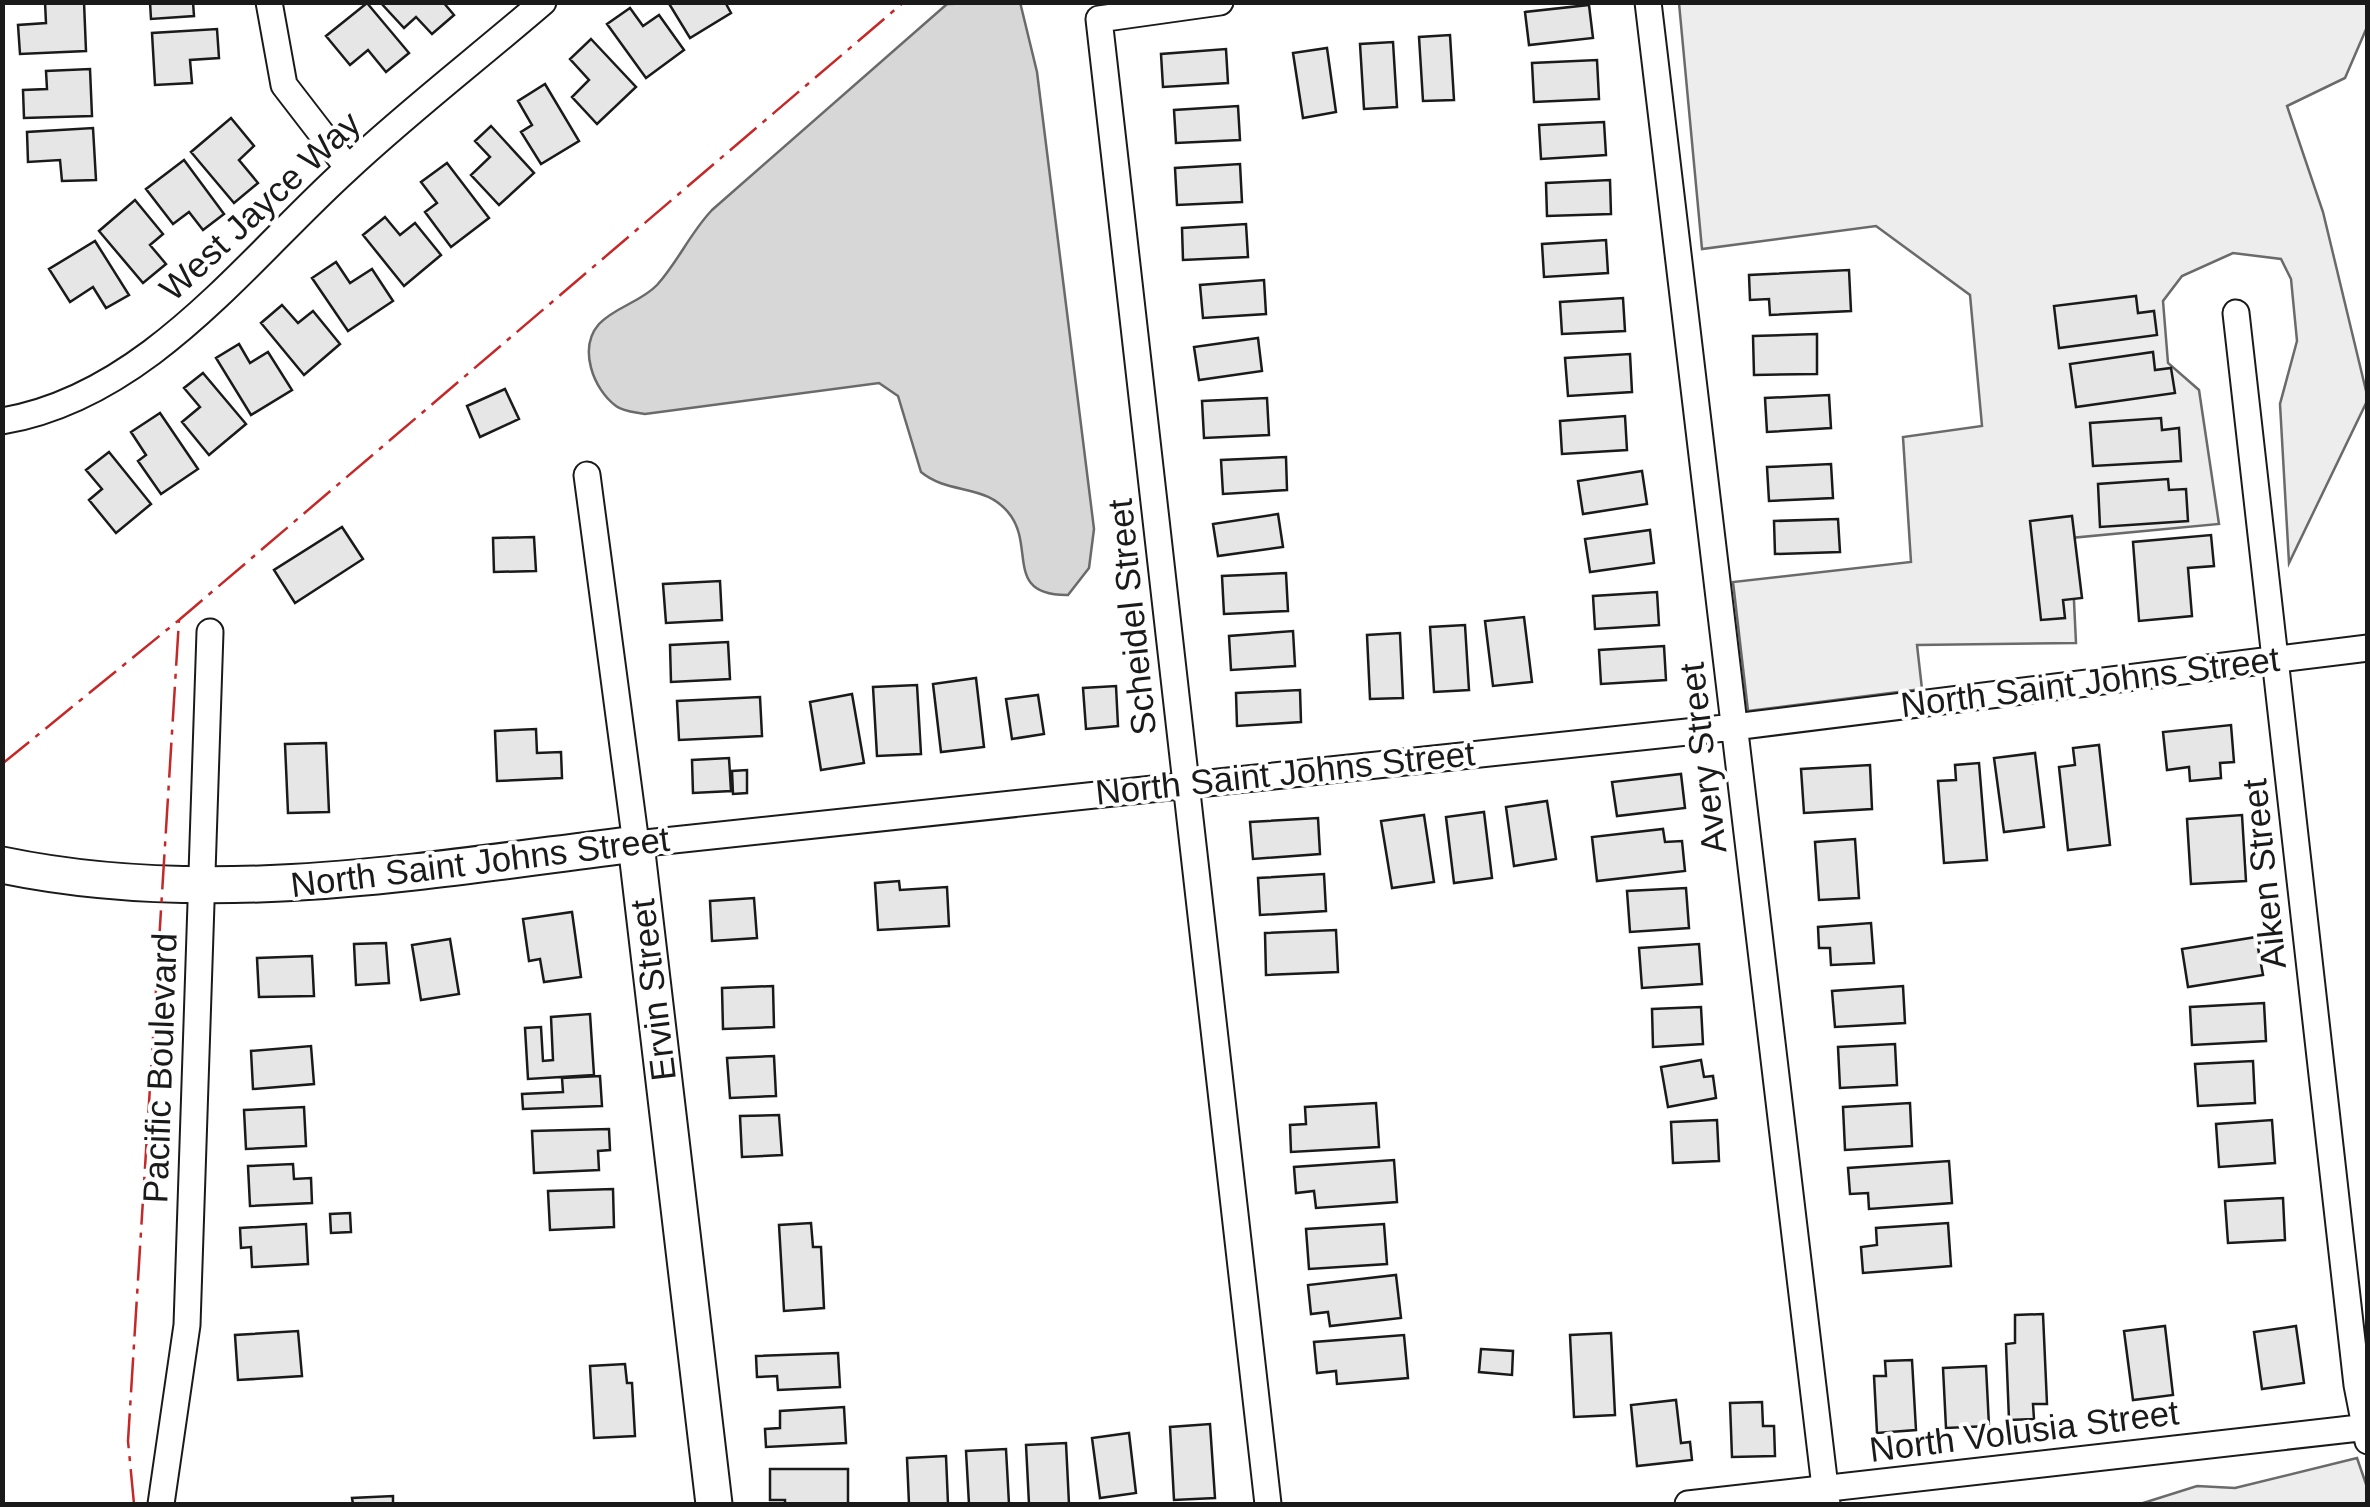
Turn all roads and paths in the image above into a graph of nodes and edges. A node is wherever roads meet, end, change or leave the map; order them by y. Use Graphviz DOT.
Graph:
graph roads {
  1 [pos="269,2"];
  2 [pos="543,2"];
  3 [pos="1220,2"];
  4 [pos="1648,2"];
  5 [pos="348,168"];
  6 [pos="2236,313"];
  7 [pos="2,421"];
  8 [pos="587,475"];
  9 [pos="210,632"];
  10 [pos="2368,648"];
  11 [pos="2275,659"];
  12 [pos="1734,726"];
  13 [pos="1186,783"];
  14 [pos="636,844"];
  15 [pos="2,865"];
  16 [pos="202,887"];
  17 [pos="2366,1432"];
  18 [pos="1826,1497"];
  19 [pos="162,1504"];
  20 [pos="714,1504"];
  21 [pos="1268,1504"];
  22 [pos="1688,1504"];
  1 -- 5 [label="street"];
  2 -- 5 [label="street, West Jayce Way"];
  3 -- 13 [label="street, Scheidel Street"];
  4 -- 12 [label="street, Avery Street"];
  5 -- 7 [label="street, West Jayce Way"];
  6 -- 11 [label="street, Aiken Street"];
  8 -- 14 [label="street, Ervin Street"];
  9 -- 16 [label="street, Pacific Boulevard"];
  10 -- 11 [label="street, North Saint Johns Street"];
  11 -- 12 [label="street, North Saint Johns Street"];
  11 -- 17 [label="street, Aiken Street"];
  12 -- 13 [label="street, North Saint Johns Street"];
  12 -- 18 [label="street, Avery Street"];
  13 -- 14 [label="street, North Saint Johns Street"];
  13 -- 21 [label="street, Scheidel Street"];
  14 -- 16 [label="street, North Saint Johns Street"];
  14 -- 20 [label="street, Ervin Street"];
  15 -- 16 [label="street, North Saint Johns Street"];
  16 -- 19 [label="street, Pacific Boulevard"];
  17 -- 18 [label="street, North Volusia Street"];
  18 -- 22 [label="street, North Volusia Street"];
}
